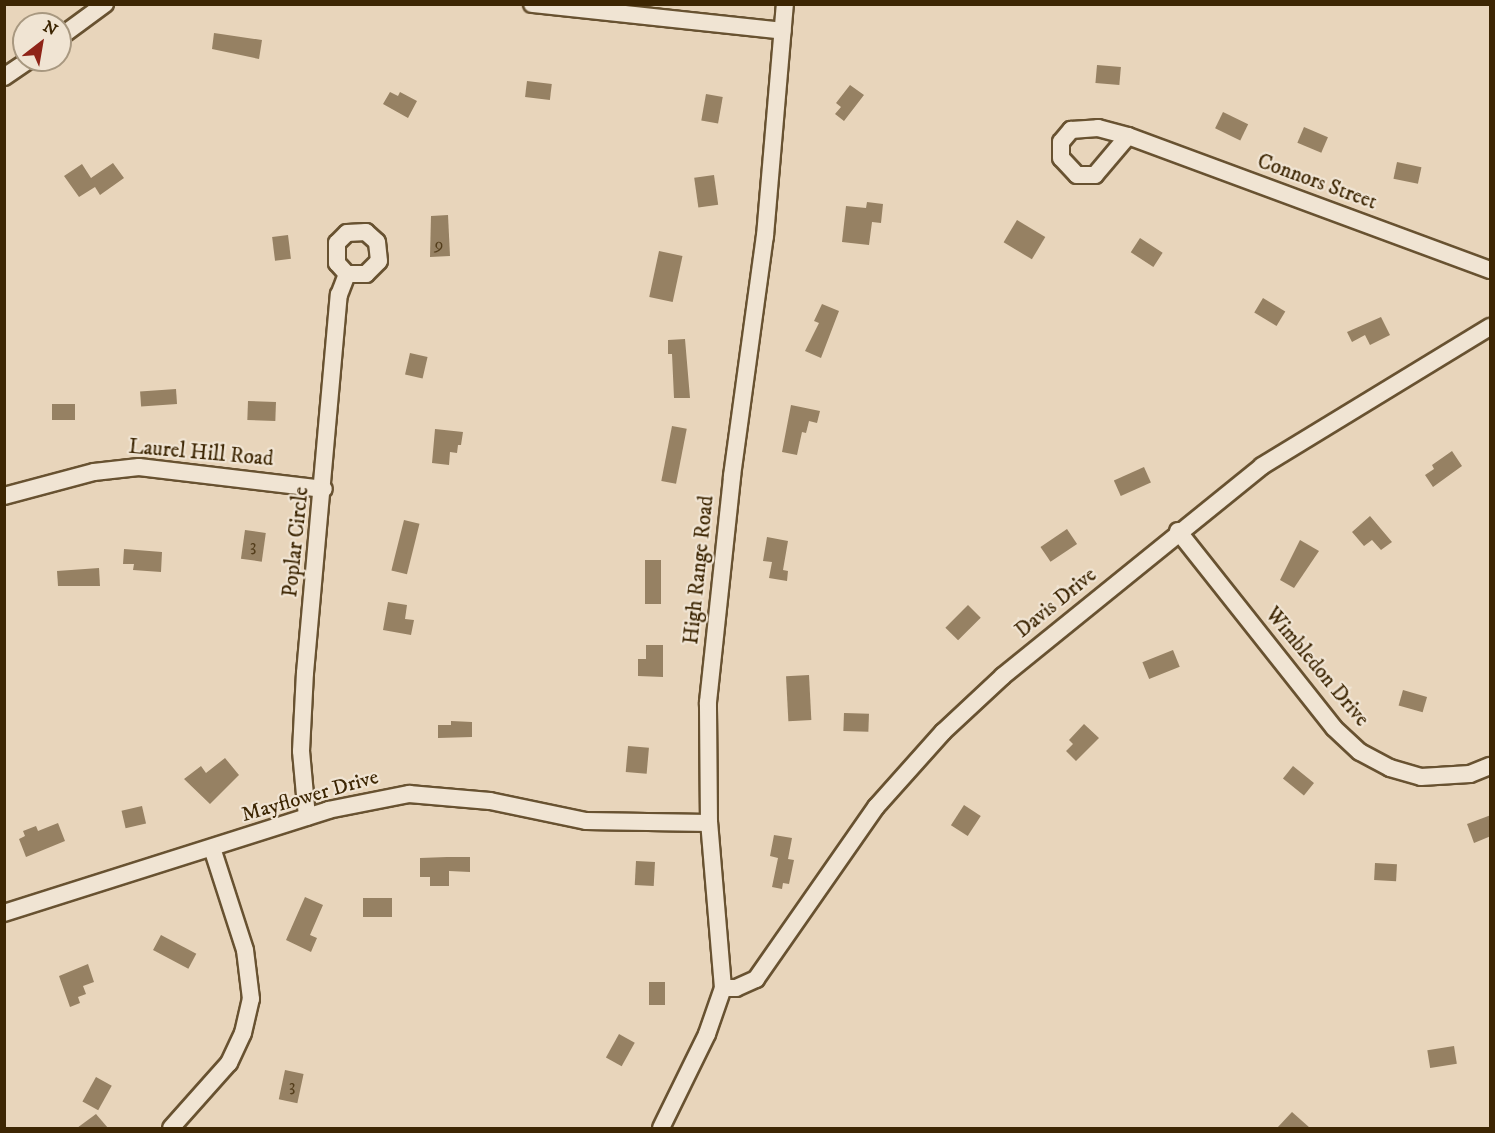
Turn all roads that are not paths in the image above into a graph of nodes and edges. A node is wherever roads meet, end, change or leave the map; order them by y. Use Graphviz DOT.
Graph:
graph roads {
  1 [pos="105,4"];
  2 [pos="532,4"];
  3 [pos="785,4"];
  4 [pos="72,28"];
  5 [pos="783,31"];
  6 [pos="1128,136"];
  7 [pos="1491,270"];
  8 [pos="347,274"];
  9 [pos="1491,327"];
  10 [pos="324,489"];
  11 [pos="4,496"];
  12 [pos="1178,531"];
  13 [pos="1491,766"];
  14 [pos="307,817"];
  15 [pos="709,823"];
  16 [pos="212,848"];
  17 [pos="4,913"];
  18 [pos="723,988"];
  19 [pos="171,1128"];
  20 [pos="661,1128"];
  1 -- 4 [label="street"];
  2 -- 5 [label="street"];
  3 -- 5 [label="street, High Range Road"];
  5 -- 15 [label="street, High Range Road"];
  6 -- 7 [label="street, Connors Street"];
  8 -- 10 [label="street, Poplar Circle"];
  9 -- 12 [label="street, Davis Drive"];
  10 -- 11 [label="street, Laurel Hill Road"];
  10 -- 14 [label="street, Poplar Circle"];
  12 -- 13 [label="street, Wimbledon Drive"];
  12 -- 18 [label="street, Davis Drive"];
  14 -- 15 [label="street, Mayflower Drive"];
  14 -- 16 [label="street, Mayflower Drive"];
  15 -- 18 [label="street, High Range Road"];
  16 -- 17 [label="street, Mayflower Drive"];
  16 -- 19 [label="street"];
  18 -- 20 [label="street, High Range Road"];
}
